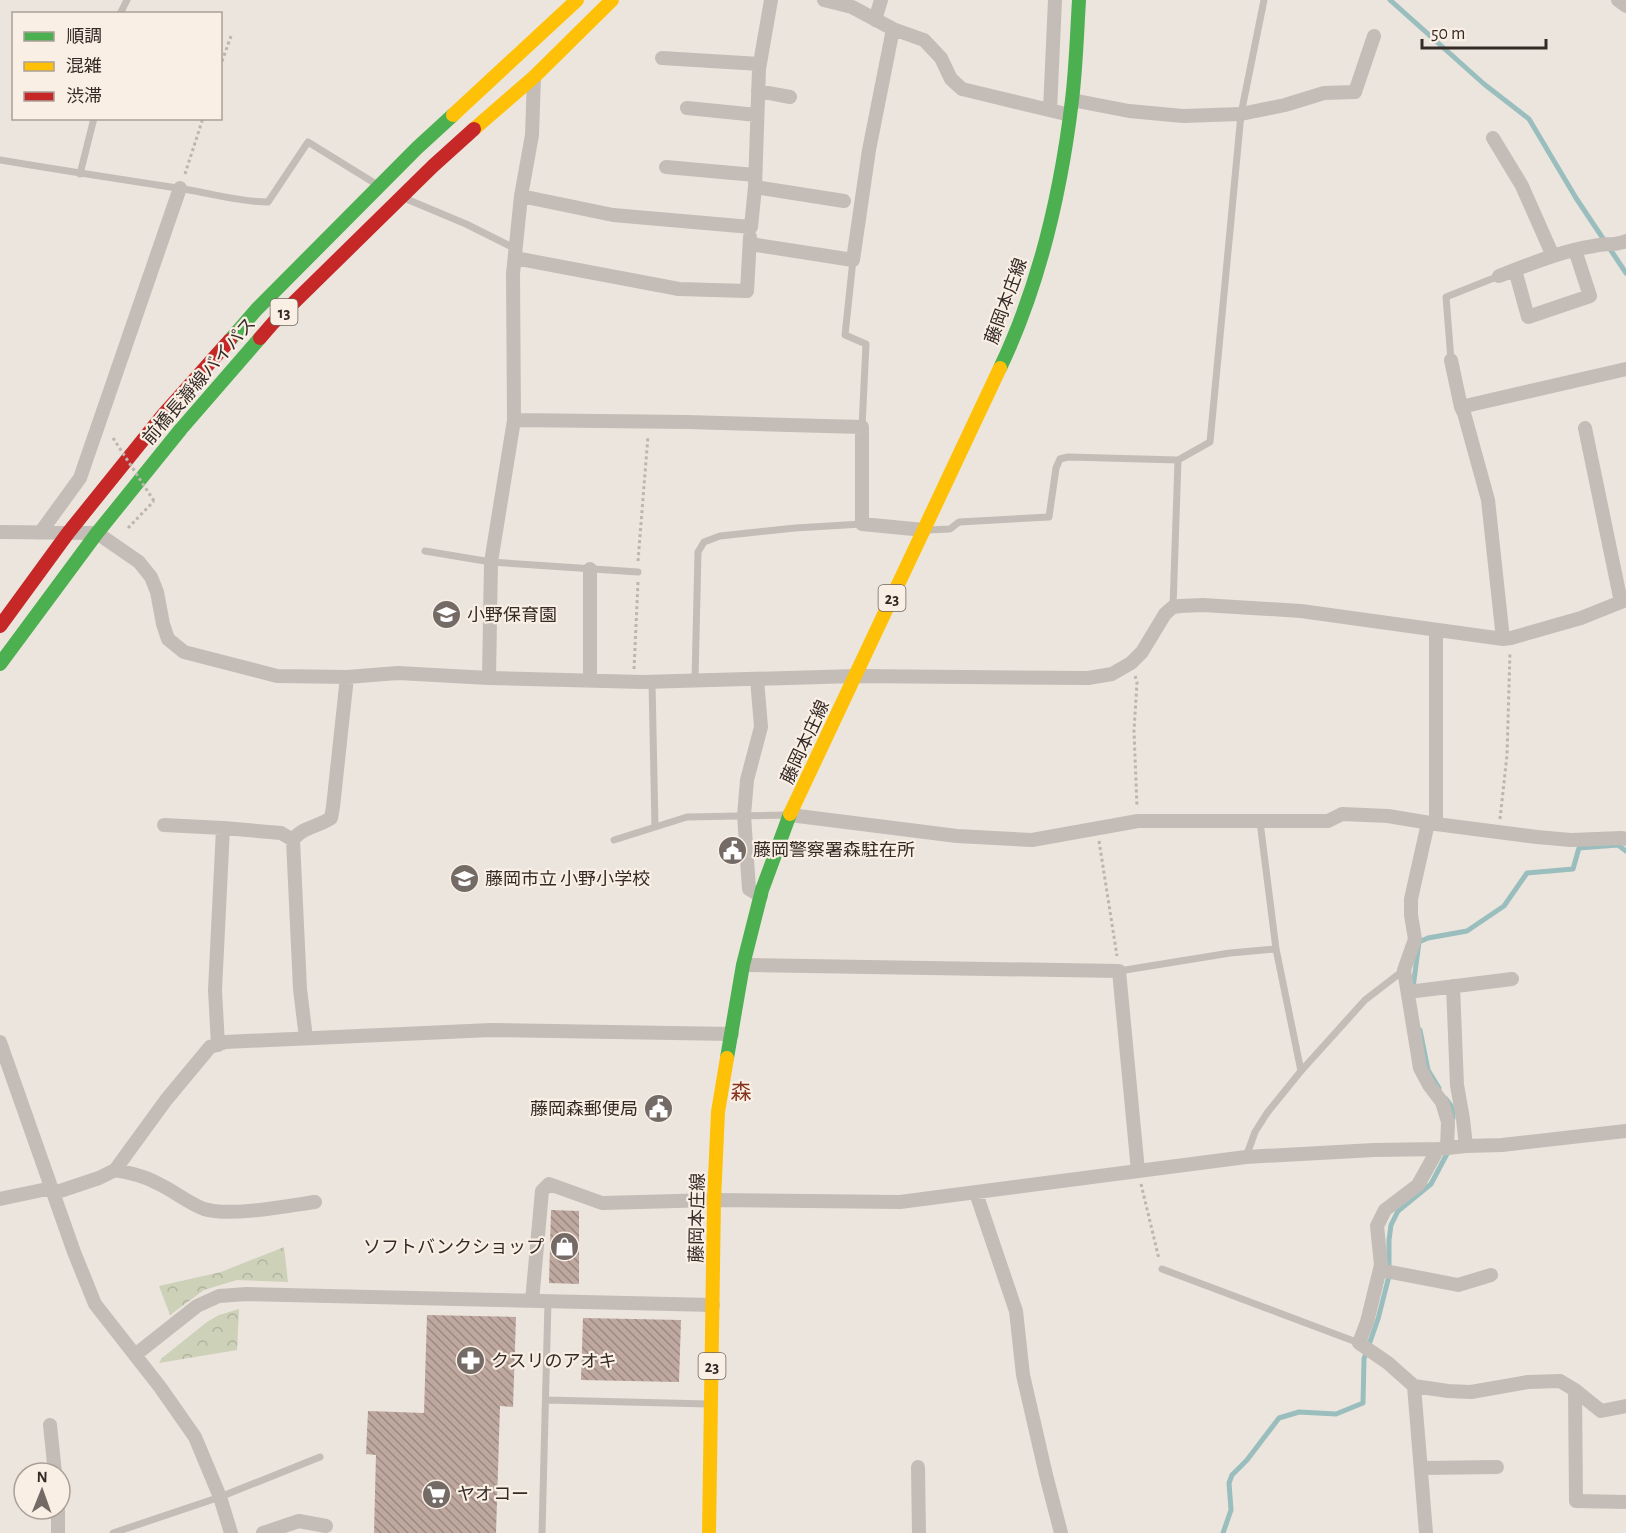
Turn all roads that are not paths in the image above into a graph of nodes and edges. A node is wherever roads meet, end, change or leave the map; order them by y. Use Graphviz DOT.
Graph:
graph roads {
  1 [pos="577,0"];
  2 [pos="612,0"];
  3 [pos="771,0"];
  4 [pos="824,0"];
  5 [pos="881,0"];
  6 [pos="1055,0"];
  7 [pos="1264,0"];
  8 [pos="1618,0"];
  9 [pos="1083,2"];
  10 [pos="1626,6"];
  11 [pos="875,20"];
  12 [pos="893,29"];
  13 [pos="1374,36"];
  14 [pos="662,58"];
  15 [pos="760,63"];
  16 [pos="534,77"];
  17 [pos="758,91"];
  18 [pos="790,97"];
  19 [pos="1072,100"];
  20 [pos="687,108"];
  21 [pos="1050,110"];
  22 [pos="1241,114"];
  23 [pos="757,115"];
  24 [pos="1070,115"];
  25 [pos="94,120"];
  26 [pos="1493,138"];
  27 [pos="0,160"];
  28 [pos="666,167"];
  29 [pos="80,174"];
  30 [pos="755,181"];
  31 [pos="379,186"];
  32 [pos="180,188"];
  33 [pos="521,196"];
  34 [pos="402,197"];
  35 [pos="844,201"];
  36 [pos="751,227"];
  37 [pos="1626,241"];
  38 [pos="750,244"];
  39 [pos="1575,250"];
  40 [pos="515,253"];
  41 [pos="1553,256"];
  42 [pos="854,261"];
  43 [pos="1515,270"];
  44 [pos="1499,276"];
  45 [pos="1451,360"];
  46 [pos="1626,369"];
  47 [pos="1461,407"];
  48 [pos="514,420"];
  49 [pos="862,427"];
  50 [pos="1585,428"];
  51 [pos="1178,460"];
  52 [pos="862,524"];
  53 [pos="924,530"];
  54 [pos="0,531"];
  55 [pos="40,532"];
  56 [pos="68,533"];
  57 [pos="96,533"];
  58 [pos="425,551"];
  59 [pos="491,562"];
  60 [pos="590,569"];
  61 [pos="638,572"];
  62 [pos="1624,601"];
  63 [pos="1173,608"];
  64 [pos="0,626"];
  65 [pos="1436,630"];
  66 [pos="1507,639"];
  67 [pos="0,664"];
  68 [pos="856,676"];
  69 [pos="347,677"];
  70 [pos="489,678"];
  71 [pos="757,679"];
  72 [pos="695,680"];
  73 [pos="590,681"];
  74 [pos="652,682"];
  75 [pos="790,814"];
  76 [pos="744,815"];
  77 [pos="1260,822"];
  78 [pos="1432,824"];
  79 [pos="164,825"];
  80 [pos="655,827"];
  81 [pos="223,828"];
  82 [pos="1626,839"];
  83 [pos="293,840"];
  84 [pos="614,840"];
  85 [pos="761,896"];
  86 [pos="1276,949"];
  87 [pos="743,965"];
  88 [pos="1404,970"];
  89 [pos="1119,971"];
  90 [pos="1512,979"];
  91 [pos="1453,986"];
  92 [pos="1408,992"];
  93 [pos="732,1034"];
  94 [pos="306,1038"];
  95 [pos="0,1042"];
  96 [pos="218,1045"];
  97 [pos="1301,1071"];
  98 [pos="1626,1131"];
  99 [pos="1466,1146"];
  100 [pos="1442,1149"];
  101 [pos="1246,1157"];
  102 [pos="115,1170"];
  103 [pos="1138,1171"];
  104 [pos="53,1190"];
  105 [pos="976,1193"];
  106 [pos="0,1199"];
  107 [pos="714,1200"];
  108 [pos="315,1202"];
  109 [pos="1162,1269"];
  110 [pos="1380,1270"];
  111 [pos="1491,1275"];
  112 [pos="532,1301"];
  113 [pos="548,1301"];
  114 [pos="713,1305"];
  115 [pos="1359,1343"];
  116 [pos="135,1355"];
  117 [pos="1414,1386"];
  118 [pos="1575,1390"];
  119 [pos="546,1400"];
  120 [pos="712,1404"];
  121 [pos="1626,1406"];
  122 [pos="50,1425"];
  123 [pos="320,1456"];
  124 [pos="54,1461"];
  125 [pos="918,1467"];
  126 [pos="1421,1467"];
  127 [pos="1497,1467"];
  128 [pos="220,1497"];
  129 [pos="1626,1502"];
  130 [pos="326,1526"];
  131 [pos="113,1533"];
  132 [pos="231,1533"];
  133 [pos="263,1533"];
  134 [pos="542,1533"];
  135 [pos="709,1533"];
  136 [pos="918,1533"];
  137 [pos="1061,1533"];
  138 [pos="1426,1533"];
  1 -- 31 [label="main road, 前橋長瀞線バイパス / 13"];
  2 -- 16 [label="main road, 前橋長瀞線バイパス / 13"];
  3 -- 15 [label="street"];
  4 -- 11 [label="street"];
  5 -- 11 [label="street"];
  6 -- 21 [label="street"];
  7 -- 22 [label="lane"];
  8 -- 10 [label="street"];
  9 -- 19 [label="main road, 藤岡本庄線 / 23"];
  11 -- 12 [label="street"];
  12 -- 21 [label="street"];
  12 -- 42 [label="street"];
  13 -- 22 [label="street"];
  14 -- 15 [label="street"];
  15 -- 17 [label="street"];
  16 -- 33 [label="street"];
  16 -- 34 [label="main road, 前橋長瀞線バイパス / 13"];
  17 -- 18 [label="street"];
  17 -- 23 [label="street"];
  19 -- 22 [label="street"];
  19 -- 24 [label="main road, 藤岡本庄線 / 23"];
  20 -- 23 [label="street"];
  21 -- 24 [label="street"];
  22 -- 51 [label="lane"];
  23 -- 30 [label="street"];
  24 -- 53 [label="main road, 藤岡本庄線 / 23"];
  25 -- 29 [label="lane"];
  26 -- 41 [label="street"];
  27 -- 29 [label="lane"];
  28 -- 30 [label="street"];
  29 -- 32 [label="lane"];
  30 -- 35 [label="street"];
  30 -- 36 [label="street"];
  31 -- 32 [label="lane"];
  31 -- 56 [label="main road, 前橋長瀞線バイパス / 13"];
  32 -- 55 [label="street"];
  33 -- 36 [label="street"];
  33 -- 40 [label="street"];
  34 -- 40 [label="lane"];
  34 -- 57 [label="main road, 前橋長瀞線バイパス / 13"];
  36 -- 38 [label="street"];
  37 -- 39 [label="street"];
  38 -- 40 [label="street"];
  38 -- 42 [label="street"];
  39 -- 41 [label="street"];
  39 -- 43 [label="street"];
  40 -- 48 [label="street"];
  41 -- 43 [label="street"];
  42 -- 49 [label="lane"];
  43 -- 44 [label="street"];
  44 -- 45 [label="lane"];
  45 -- 47 [label="street"];
  46 -- 47 [label="street"];
  47 -- 66 [label="street"];
  48 -- 49 [label="street"];
  48 -- 59 [label="street"];
  49 -- 52 [label="street"];
  50 -- 62 [label="street"];
  51 -- 53 [label="lane"];
  51 -- 63 [label="lane"];
  52 -- 53 [label="street"];
  52 -- 72 [label="lane"];
  53 -- 68 [label="main road, 藤岡本庄線 / 23"];
  54 -- 55 [label="street"];
  55 -- 56 [label="street"];
  56 -- 57 [label="street"];
  56 -- 64 [label="main road, 前橋長瀞線バイパス / 13"];
  57 -- 67 [label="main road, 前橋長瀞線バイパス / 13"];
  57 -- 69 [label="street"];
  58 -- 59 [label="lane"];
  59 -- 60 [label="lane"];
  59 -- 70 [label="street"];
  60 -- 61 [label="lane"];
  60 -- 73 [label="street"];
  62 -- 66 [label="street"];
  63 -- 65 [label="street"];
  63 -- 68 [label="street"];
  65 -- 66 [label="street"];
  65 -- 78 [label="street"];
  68 -- 71 [label="street"];
  68 -- 75 [label="main road, 藤岡本庄線 / 23"];
  69 -- 70 [label="street"];
  69 -- 83 [label="street"];
  70 -- 73 [label="street"];
  71 -- 72 [label="street"];
  71 -- 76 [label="street"];
  72 -- 74 [label="street"];
  73 -- 74 [label="street"];
  74 -- 80 [label="lane"];
  75 -- 76 [label="lane"];
  75 -- 77 [label="street"];
  75 -- 85 [label="main road, 藤岡本庄線 / 23"];
  76 -- 80 [label="lane"];
  76 -- 85 [label="street"];
  77 -- 78 [label="street"];
  77 -- 86 [label="lane"];
  78 -- 82 [label="street"];
  78 -- 88 [label="street"];
  79 -- 81 [label="street"];
  80 -- 84 [label="lane"];
  81 -- 83 [label="street"];
  81 -- 96 [label="street"];
  83 -- 94 [label="street"];
  85 -- 87 [label="main road, 藤岡本庄線 / 23"];
  86 -- 89 [label="lane"];
  86 -- 97 [label="lane"];
  87 -- 89 [label="street"];
  87 -- 93 [label="main road, 藤岡本庄線 / 23"];
  88 -- 92 [label="street"];
  88 -- 97 [label="lane"];
  89 -- 103 [label="street"];
  90 -- 91 [label="street"];
  91 -- 92 [label="street"];
  91 -- 99 [label="street"];
  92 -- 100 [label="street"];
  93 -- 94 [label="street"];
  93 -- 107 [label="main road, 藤岡本庄線 / 23"];
  94 -- 96 [label="street"];
  95 -- 104 [label="street"];
  96 -- 102 [label="street"];
  97 -- 101 [label="lane"];
  98 -- 99 [label="street"];
  99 -- 100 [label="street"];
  100 -- 101 [label="street"];
  100 -- 110 [label="street"];
  101 -- 103 [label="street"];
  102 -- 104 [label="street"];
  102 -- 108 [label="street"];
  103 -- 105 [label="street"];
  104 -- 106 [label="street"];
  104 -- 116 [label="street"];
  105 -- 107 [label="street"];
  105 -- 137 [label="street"];
  107 -- 112 [label="street"];
  107 -- 114 [label="main road, 藤岡本庄線 / 23"];
  109 -- 115 [label="lane"];
  110 -- 111 [label="street"];
  110 -- 115 [label="street"];
  112 -- 113 [label="street"];
  112 -- 116 [label="street"];
  113 -- 114 [label="street"];
  113 -- 119 [label="lane"];
  114 -- 120 [label="main road, 藤岡本庄線 / 23"];
  115 -- 117 [label="street"];
  116 -- 128 [label="street"];
  117 -- 118 [label="street"];
  117 -- 126 [label="street"];
  118 -- 121 [label="street"];
  118 -- 129 [label="street"];
  119 -- 120 [label="lane"];
  119 -- 134 [label="lane"];
  120 -- 135 [label="main road, 藤岡本庄線 / 23"];
  122 -- 124 [label="street"];
  123 -- 128 [label="lane"];
  125 -- 136 [label="street"];
  126 -- 127 [label="street"];
  126 -- 138 [label="street"];
  128 -- 131 [label="lane"];
  128 -- 132 [label="street"];
  130 -- 133 [label="street"];
}
